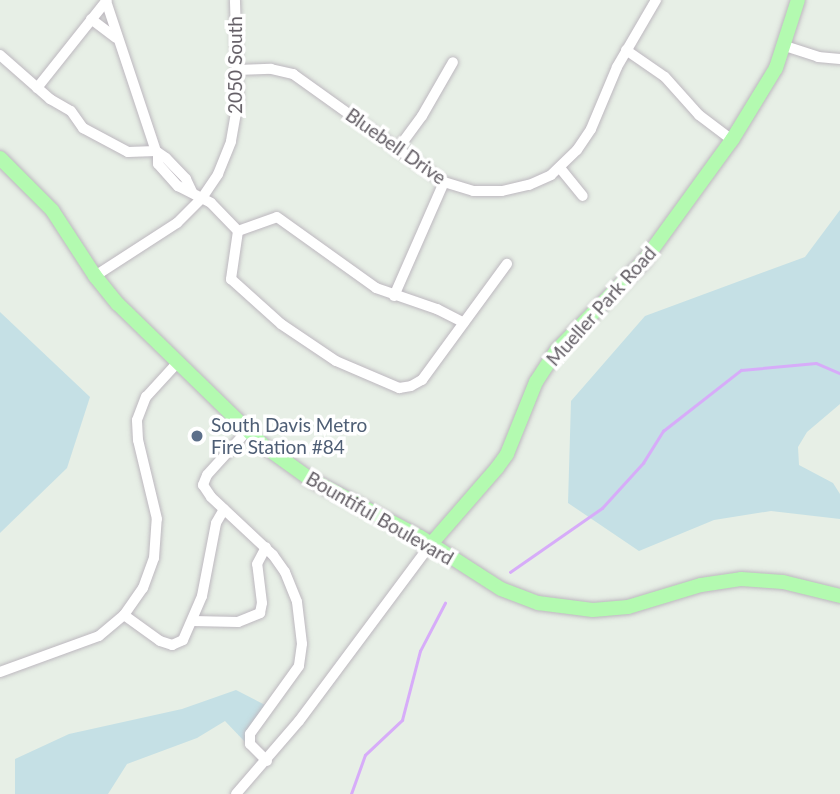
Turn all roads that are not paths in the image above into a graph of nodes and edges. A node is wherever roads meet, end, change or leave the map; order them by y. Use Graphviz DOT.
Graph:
graph roads {
  1 [pos="236,0"];
  2 [pos="656,0"];
  3 [pos="799,0"];
  4 [pos="106,1"];
  5 [pos="91,19"];
  6 [pos="116,38"];
  7 [pos="785,46"];
  8 [pos="626,50"];
  9 [pos="0,55"];
  10 [pos="840,59"];
  11 [pos="453,62"];
  12 [pos="237,69"];
  13 [pos="37,88"];
  14 [pos="732,140"];
  15 [pos="397,150"];
  16 [pos="157,153"];
  17 [pos="0,158"];
  18 [pos="560,168"];
  19 [pos="444,182"];
  20 [pos="197,195"];
  21 [pos="583,196"];
  22 [pos="238,231"];
  23 [pos="507,264"];
  24 [pos="94,276"];
  25 [pos="394,296"];
  26 [pos="464,323"];
  27 [pos="177,363"];
  28 [pos="247,431"];
  29 [pos="224,509"];
  30 [pos="431,544"];
  31 [pos="266,547"];
  32 [pos="840,596"];
  33 [pos="124,615"];
  34 [pos="193,621"];
  35 [pos="0,672"];
  36 [pos="267,761"];
  37 [pos="236,794"];
  1 -- 12 [label="street, 2050 South"];
  2 -- 8 [label="street, Bluebell Drive"];
  3 -- 7 [label="main road, Mueller Park Road"];
  4 -- 5 [label="street"];
  4 -- 6 [label="street"];
  5 -- 6 [label="street"];
  5 -- 13 [label="street"];
  6 -- 16 [label="street"];
  7 -- 10 [label="street"];
  7 -- 14 [label="main road, Mueller Park Road"];
  8 -- 14 [label="street"];
  8 -- 18 [label="street, Bluebell Drive"];
  9 -- 13 [label="street"];
  11 -- 15 [label="street"];
  12 -- 15 [label="street, Bluebell Drive"];
  12 -- 20 [label="street, 2050 South"];
  13 -- 16 [label="street"];
  14 -- 30 [label="main road, Mueller Park Road"];
  15 -- 19 [label="street, Bluebell Drive"];
  16 -- 20 [label="street"];
  17 -- 24 [label="main road, Bountiful Boulevard"];
  18 -- 19 [label="street, Bluebell Drive"];
  18 -- 21 [label="street"];
  19 -- 25 [label="street"];
  20 -- 22 [label="street"];
  20 -- 24 [label="street, 2050 South"];
  22 -- 25 [label="street"];
  22 -- 26 [label="street"];
  23 -- 26 [label="street"];
  24 -- 27 [label="main road, Bountiful Boulevard"];
  25 -- 26 [label="street"];
  27 -- 28 [label="main road, Bountiful Boulevard"];
  27 -- 33 [label="street"];
  28 -- 29 [label="street"];
  28 -- 30 [label="main road, Bountiful Boulevard"];
  29 -- 31 [label="street"];
  29 -- 34 [label="street"];
  30 -- 32 [label="main road, Bountiful Boulevard"];
  30 -- 36 [label="street, Mueller Park Road"];
  31 -- 34 [label="street"];
  31 -- 36 [label="street"];
  33 -- 34 [label="street"];
  33 -- 35 [label="street"];
  36 -- 37 [label="street, Mueller Park Road"];
}
